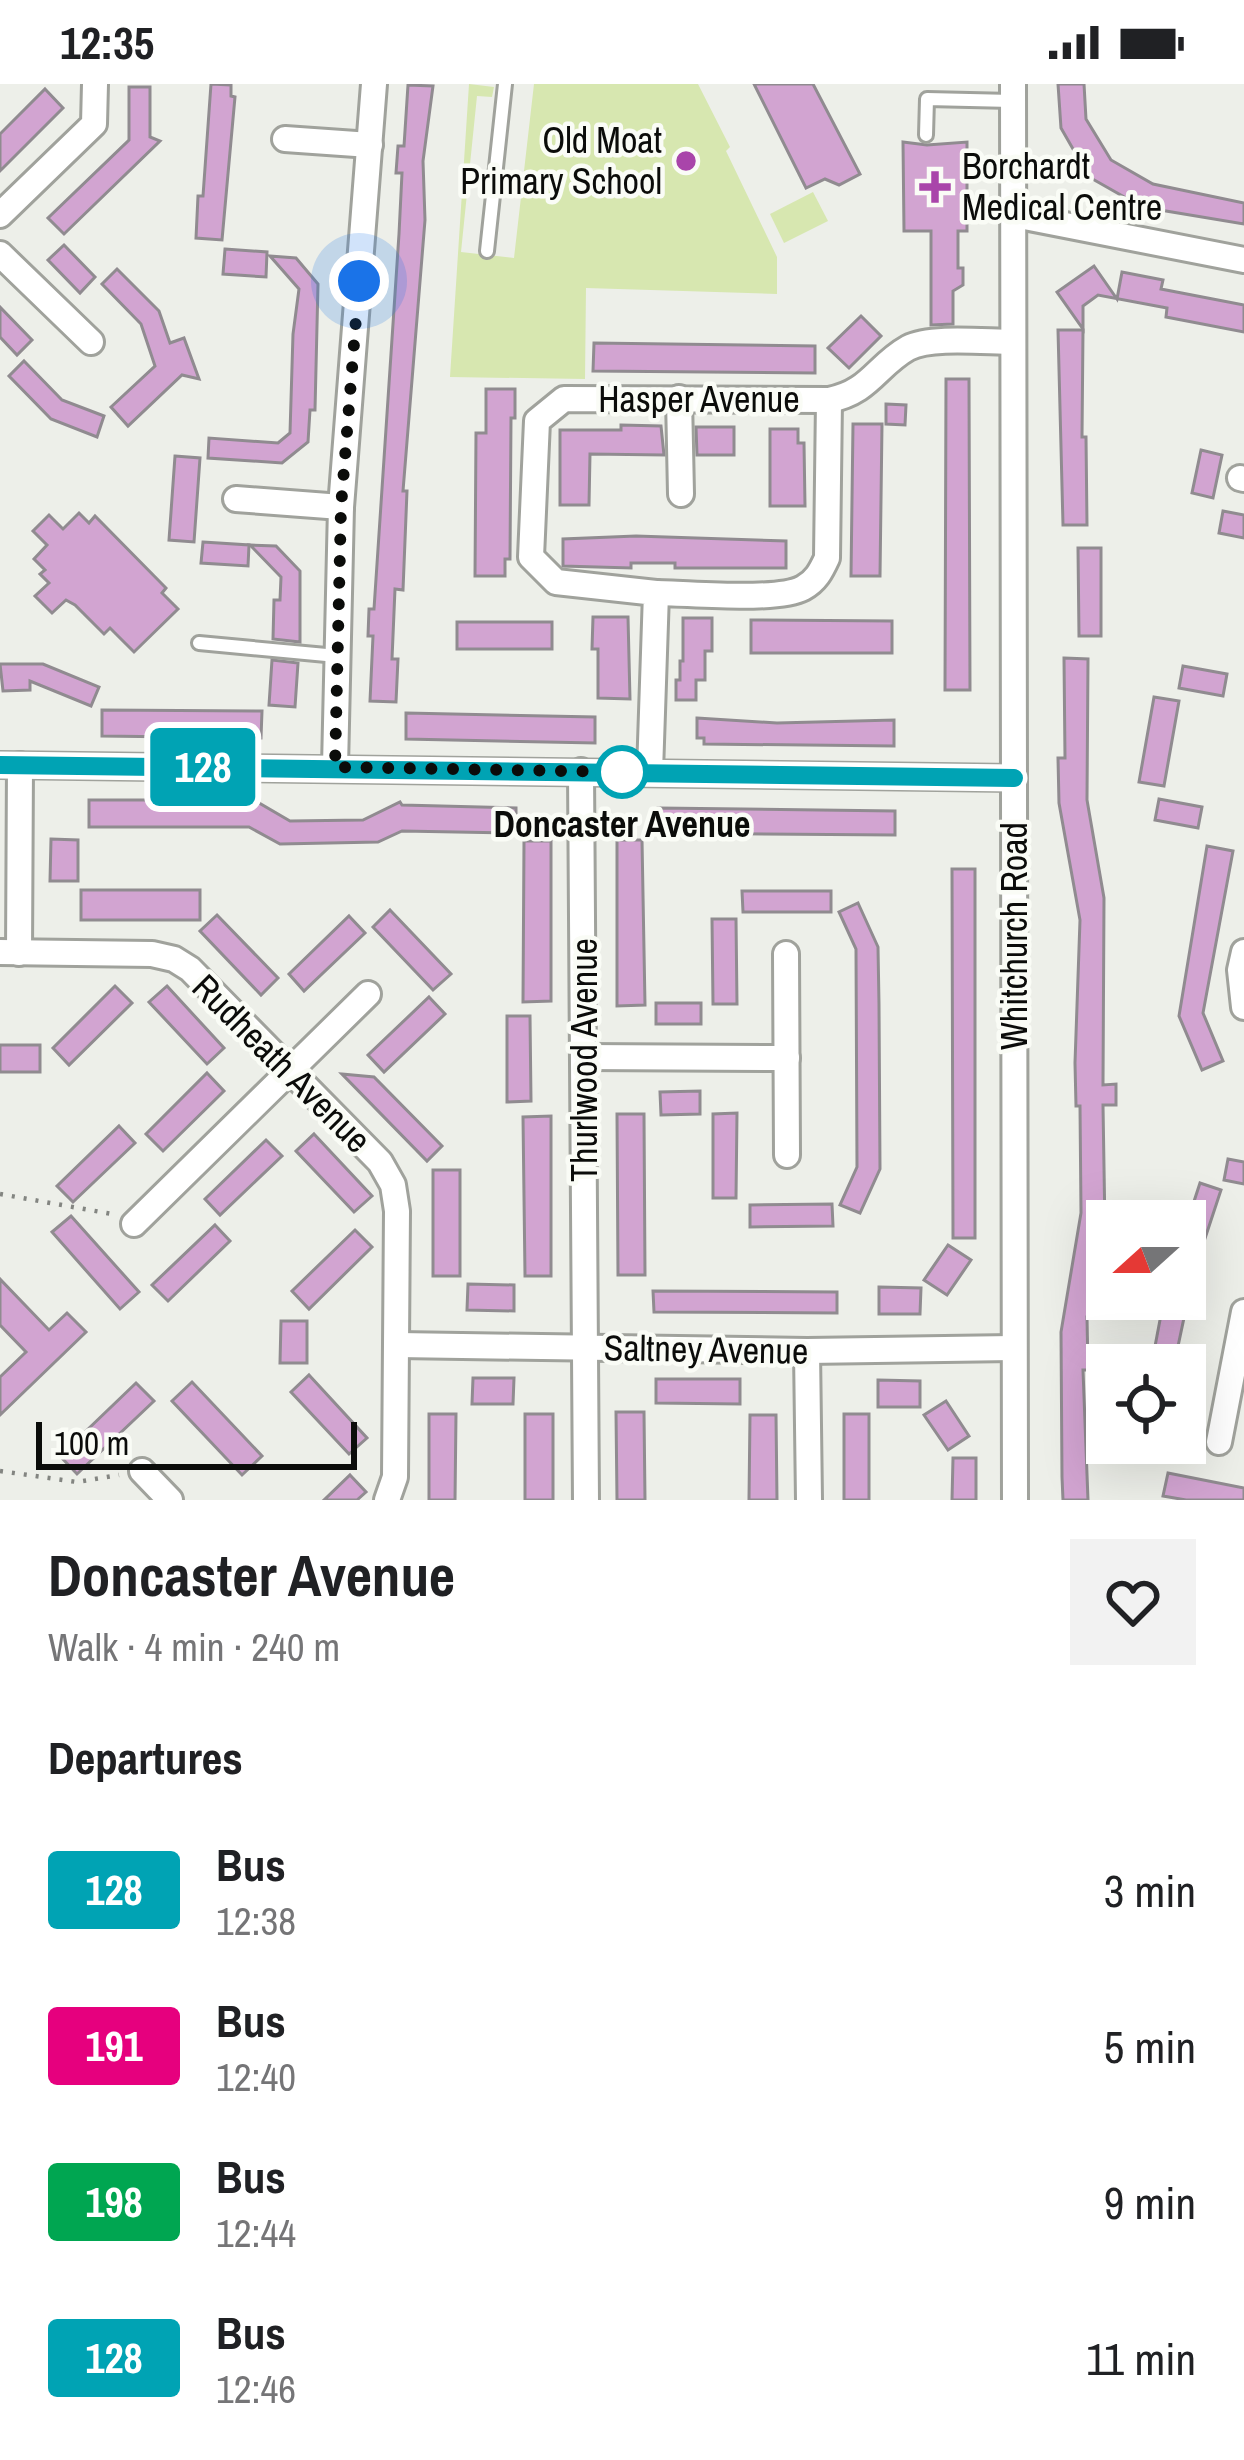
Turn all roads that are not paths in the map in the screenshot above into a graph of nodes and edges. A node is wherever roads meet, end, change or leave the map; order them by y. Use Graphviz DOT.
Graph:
graph roads {
  1 [pos="95,84"];
  2 [pos="374,84"];
  3 [pos="505,84"];
  4 [pos="1013,93"];
  5 [pos="926,135"];
  6 [pos="285,139"];
  7 [pos="370,146"];
  8 [pos="0,215"];
  9 [pos="1014,215"];
  10 [pos="487,251"];
  11 [pos="0,254"];
  12 [pos="1244,260"];
  13 [pos="91,342"];
  14 [pos="1012,342"];
  15 [pos="680,398"];
  16 [pos="830,400"];
  17 [pos="681,494"];
  18 [pos="236,499"];
  19 [pos="341,507"];
  20 [pos="656,593"];
  21 [pos="199,643"];
  22 [pos="337,656"];
  23 [pos="10,765"];
  24 [pos="335,767"];
  25 [pos="581,771"];
  26 [pos="650,772"];
  27 [pos="1014,778"];
  28 [pos="1244,952"];
  29 [pos="10,953"];
  30 [pos="786,954"];
  31 [pos="368,994"];
  32 [pos="1244,1007"];
  33 [pos="584,1057"];
  34 [pos="787,1058"];
  35 [pos="290,1068"];
  36 [pos="787,1155"];
  37 [pos="134,1224"];
  38 [pos="1243,1327"];
  39 [pos="398,1345"];
  40 [pos="586,1348"];
  41 [pos="1013,1348"];
  42 [pos="806,1351"];
  43 [pos="1219,1442"];
  44 [pos="142,1471"];
  45 [pos="170,1500"];
  46 [pos="387,1500"];
  47 [pos="586,1500"];
  48 [pos="809,1500"];
  49 [pos="1016,1500"];
  1 -- 8 [label="street"];
  2 -- 7 [label="street"];
  3 -- 10 [label="lane"];
  4 -- 5 [label="lane"];
  4 -- 9 [label="street, Whitchurch Road"];
  6 -- 7 [label="street"];
  7 -- 19 [label="street"];
  9 -- 12 [label="street"];
  9 -- 14 [label="street, Whitchurch Road"];
  11 -- 13 [label="street"];
  14 -- 16 [label="street, Hasper Avenue"];
  14 -- 27 [label="street, Whitchurch Road"];
  15 -- 16 [label="street, Hasper Avenue"];
  15 -- 17 [label="street"];
  15 -- 20 [label="street, Hasper Avenue"];
  16 -- 20 [label="street, Hasper Avenue"];
  18 -- 19 [label="street"];
  19 -- 22 [label="street"];
  20 -- 26 [label="street"];
  21 -- 22 [label="lane"];
  22 -- 24 [label="street"];
  23 -- 24 [label="street"];
  23 -- 29 [label="street"];
  24 -- 25 [label="street"];
  25 -- 26 [label="street"];
  25 -- 33 [label="street, Thurlwood Avenue"];
  26 -- 27 [label="street"];
  27 -- 41 [label="street, Whitchurch Road"];
  28 -- 32 [label="street"];
  29 -- 35 [label="street, Rudheath Avenue"];
  30 -- 34 [label="street"];
  31 -- 35 [label="street"];
  33 -- 34 [label="street"];
  33 -- 40 [label="street, Thurlwood Avenue"];
  34 -- 36 [label="street"];
  35 -- 37 [label="street"];
  35 -- 39 [label="street, Rudheath Avenue"];
  38 -- 43 [label="street"];
  39 -- 40 [label="street, Saltney Avenue"];
  39 -- 46 [label="street, Rudheath Avenue"];
  40 -- 42 [label="street, Saltney Avenue"];
  40 -- 47 [label="street, Thurlwood Avenue"];
  41 -- 42 [label="street, Saltney Avenue"];
  41 -- 49 [label="street, Whitchurch Road"];
  42 -- 48 [label="street"];
  44 -- 45 [label="street"];
}
